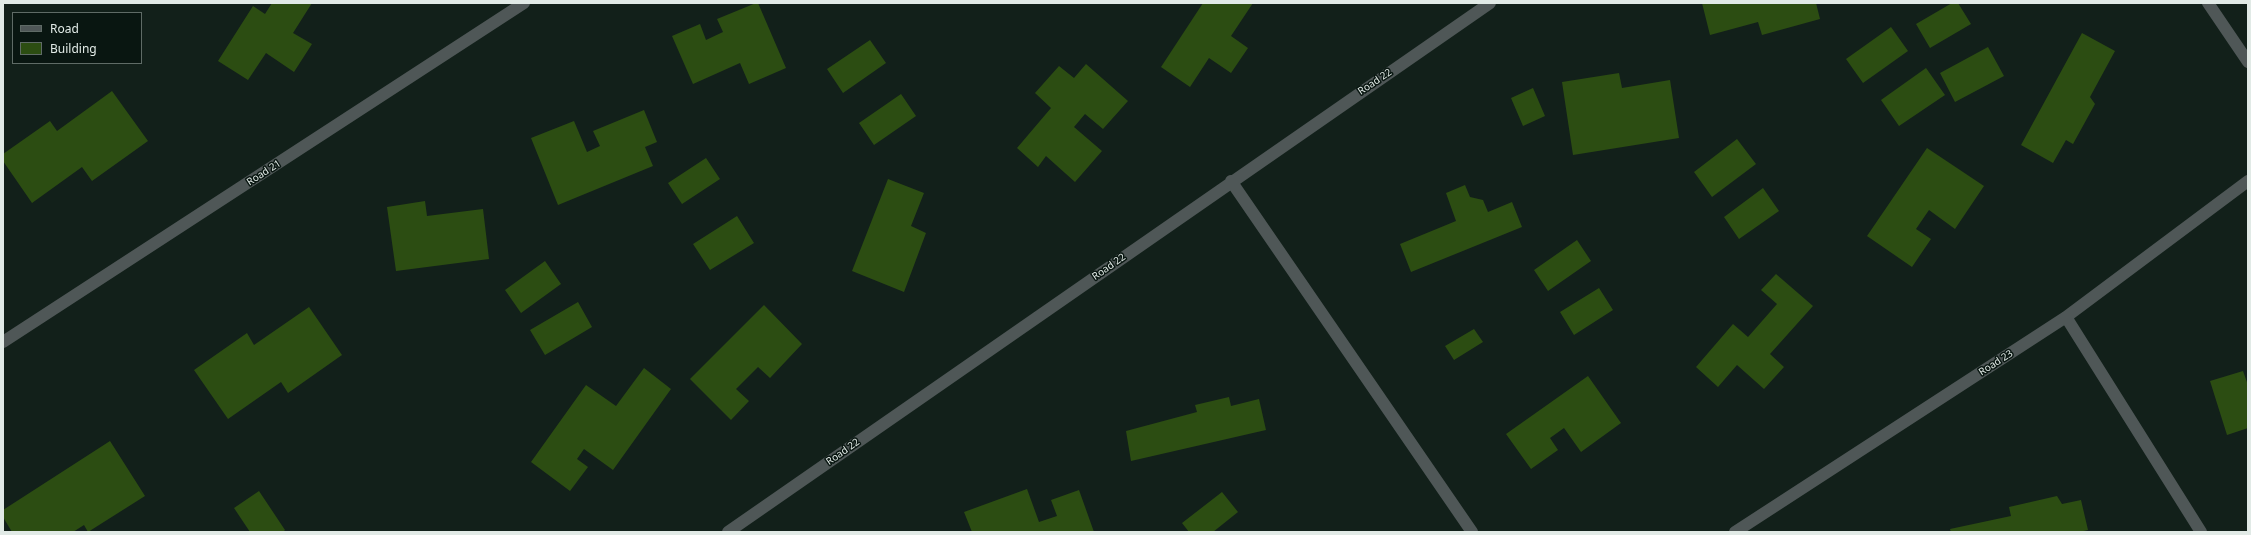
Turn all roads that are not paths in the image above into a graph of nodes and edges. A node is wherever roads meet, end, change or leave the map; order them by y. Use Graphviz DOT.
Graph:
graph roads {
  1 [pos="524,3"];
  2 [pos="1490,3"];
  3 [pos="2208,3"];
  4 [pos="2248,62"];
  5 [pos="1231,181"];
  6 [pos="2248,181"];
  7 [pos="2066,317"];
  8 [pos="3,342"];
  9 [pos="728,532"];
  10 [pos="1472,532"];
  11 [pos="1735,532"];
  12 [pos="2201,532"];
  1 -- 8 [label="street, Road 21"];
  2 -- 5 [label="street, Road 22"];
  3 -- 4 [label="street"];
  5 -- 9 [label="street, Road 22"];
  5 -- 10 [label="street"];
  6 -- 7 [label="street, Road 23"];
  7 -- 11 [label="street, Road 23"];
  7 -- 12 [label="street"];
}
